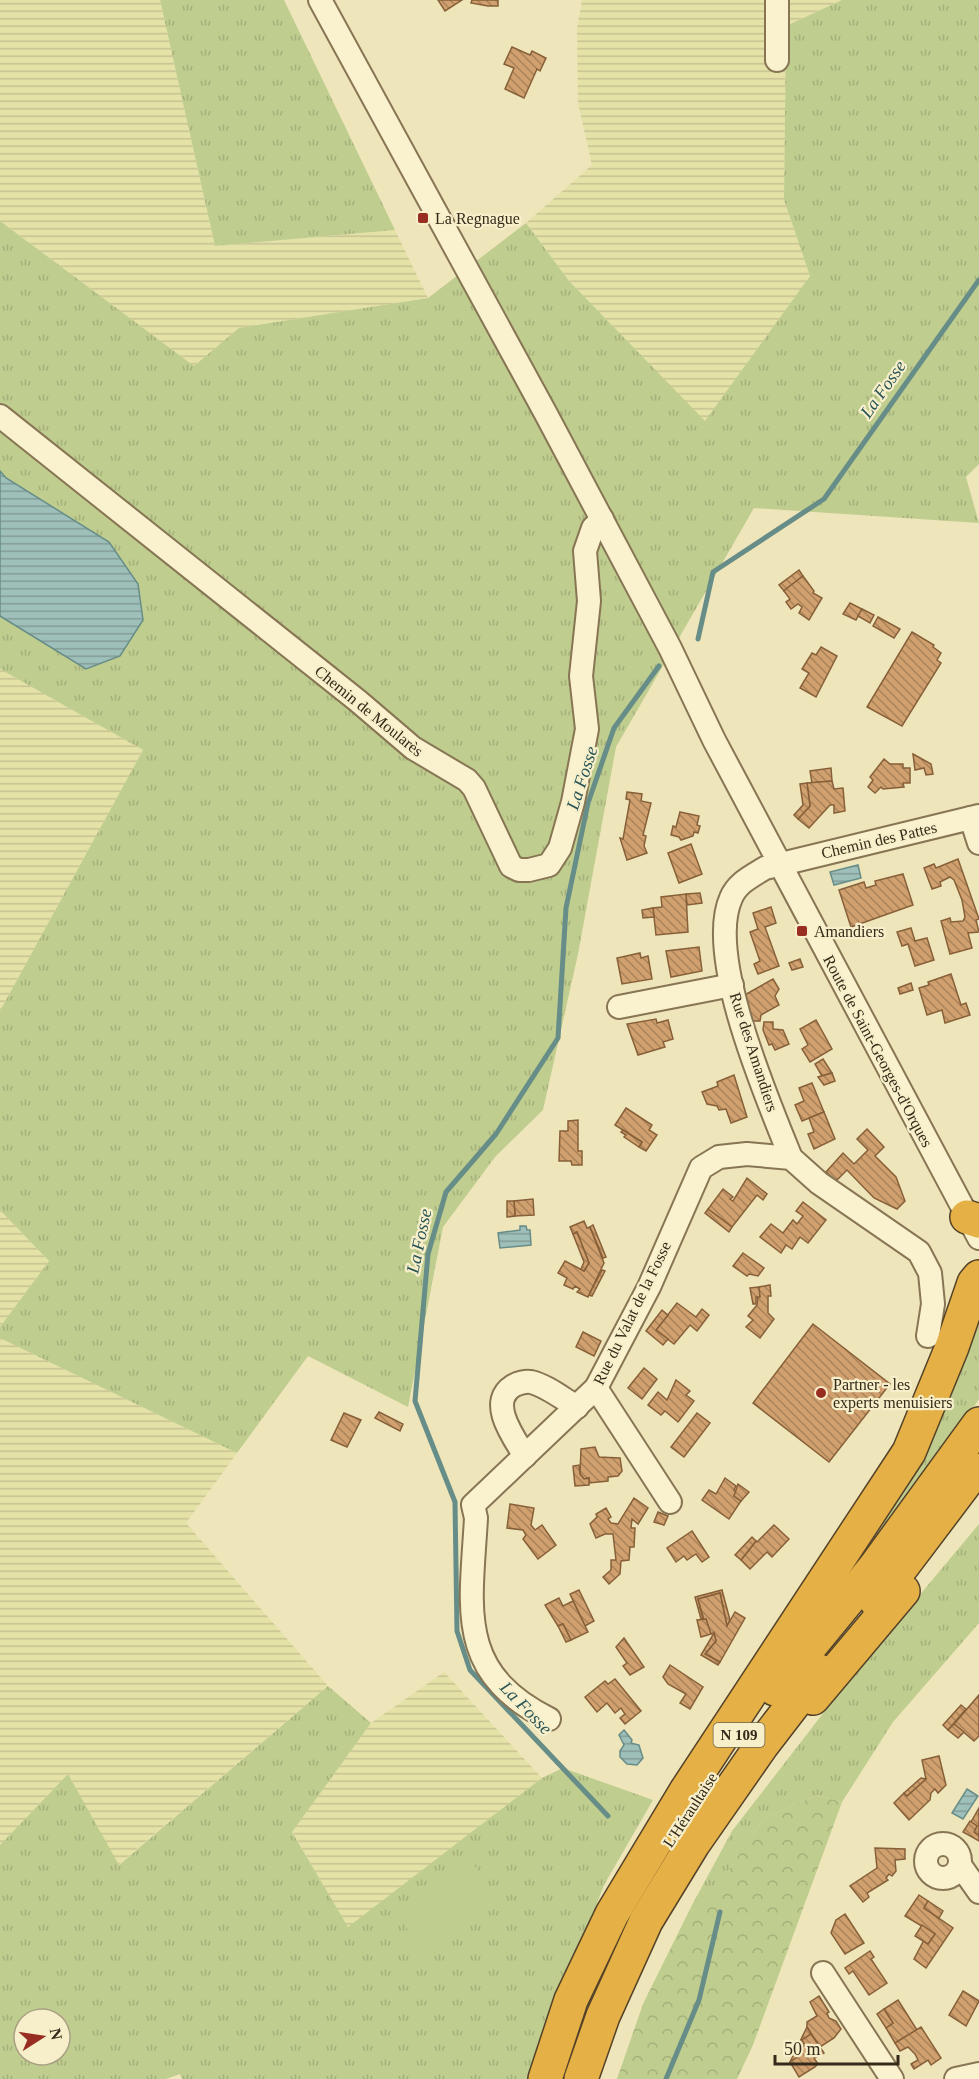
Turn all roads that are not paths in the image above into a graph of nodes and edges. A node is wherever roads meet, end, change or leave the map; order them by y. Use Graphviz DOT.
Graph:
graph roads {
  1 [pos="320,0"];
  2 [pos="777,0"];
  3 [pos="777,60"];
  4 [pos="0,416"];
  5 [pos="602,519"];
  6 [pos="975,817"];
  7 [pos="979,843"];
  8 [pos="779,864"];
  9 [pos="732,985"];
  10 [pos="619,1007"];
  11 [pos="791,1158"];
  12 [pos="975,1225"];
  13 [pos="979,1277"];
  14 [pos="928,1336"];
  15 [pos="596,1388"];
  16 [pos="577,1407"];
  17 [pos="979,1424"];
  18 [pos="525,1456"];
  19 [pos="979,1465"];
  20 [pos="979,1497"];
  21 [pos="670,1502"];
  22 [pos="549,1719"];
  23 [pos="960,1865"];
  24 [pos="979,1892"];
  25 [pos="823,1973"];
  26 [pos="979,2074"];
  27 [pos="545,2079"];
  28 [pos="555,2079"];
  29 [pos="581,2079"];
  30 [pos="591,2079"];
  31 [pos="892,2079"];
  32 [pos="956,2079"];
  1 -- 5 [label="street, Route de Saint-Georges-d'Orques"];
  2 -- 3 [label="street"];
  4 -- 5 [label="street, Chemin de Moularès"];
  5 -- 8 [label="street, Route de Saint-Georges-d'Orques"];
  6 -- 7 [label="street"];
  6 -- 8 [label="street, Chemin des Pattes"];
  8 -- 9 [label="street, Rue des Amandiers"];
  8 -- 12 [label="street, Route de Saint-Georges-d'Orques"];
  9 -- 10 [label="street"];
  9 -- 11 [label="street, Rue des Amandiers"];
  11 -- 14 [label="street"];
  11 -- 15 [label="street, Rue du Valat de la Fosse"];
  13 -- 27 [label="highway"];
  15 -- 16 [label="street, Rue du Valat de la Fosse"];
  15 -- 21 [label="street"];
  16 -- 18 [label="street, Rue du Valat de la Fosse"];
  16 -- 18 [label="street"];
  17 -- 28 [label="highway, L'Héraultaise / N 109"];
  18 -- 22 [label="street, Rue du Valat de la Fosse"];
  19 -- 29 [label="highway, L'Héraultaise / N 109"];
  20 -- 30 [label="highway"];
  23 -- 24 [label="street"];
  25 -- 31 [label="street"];
  26 -- 32 [label="street"];
}
